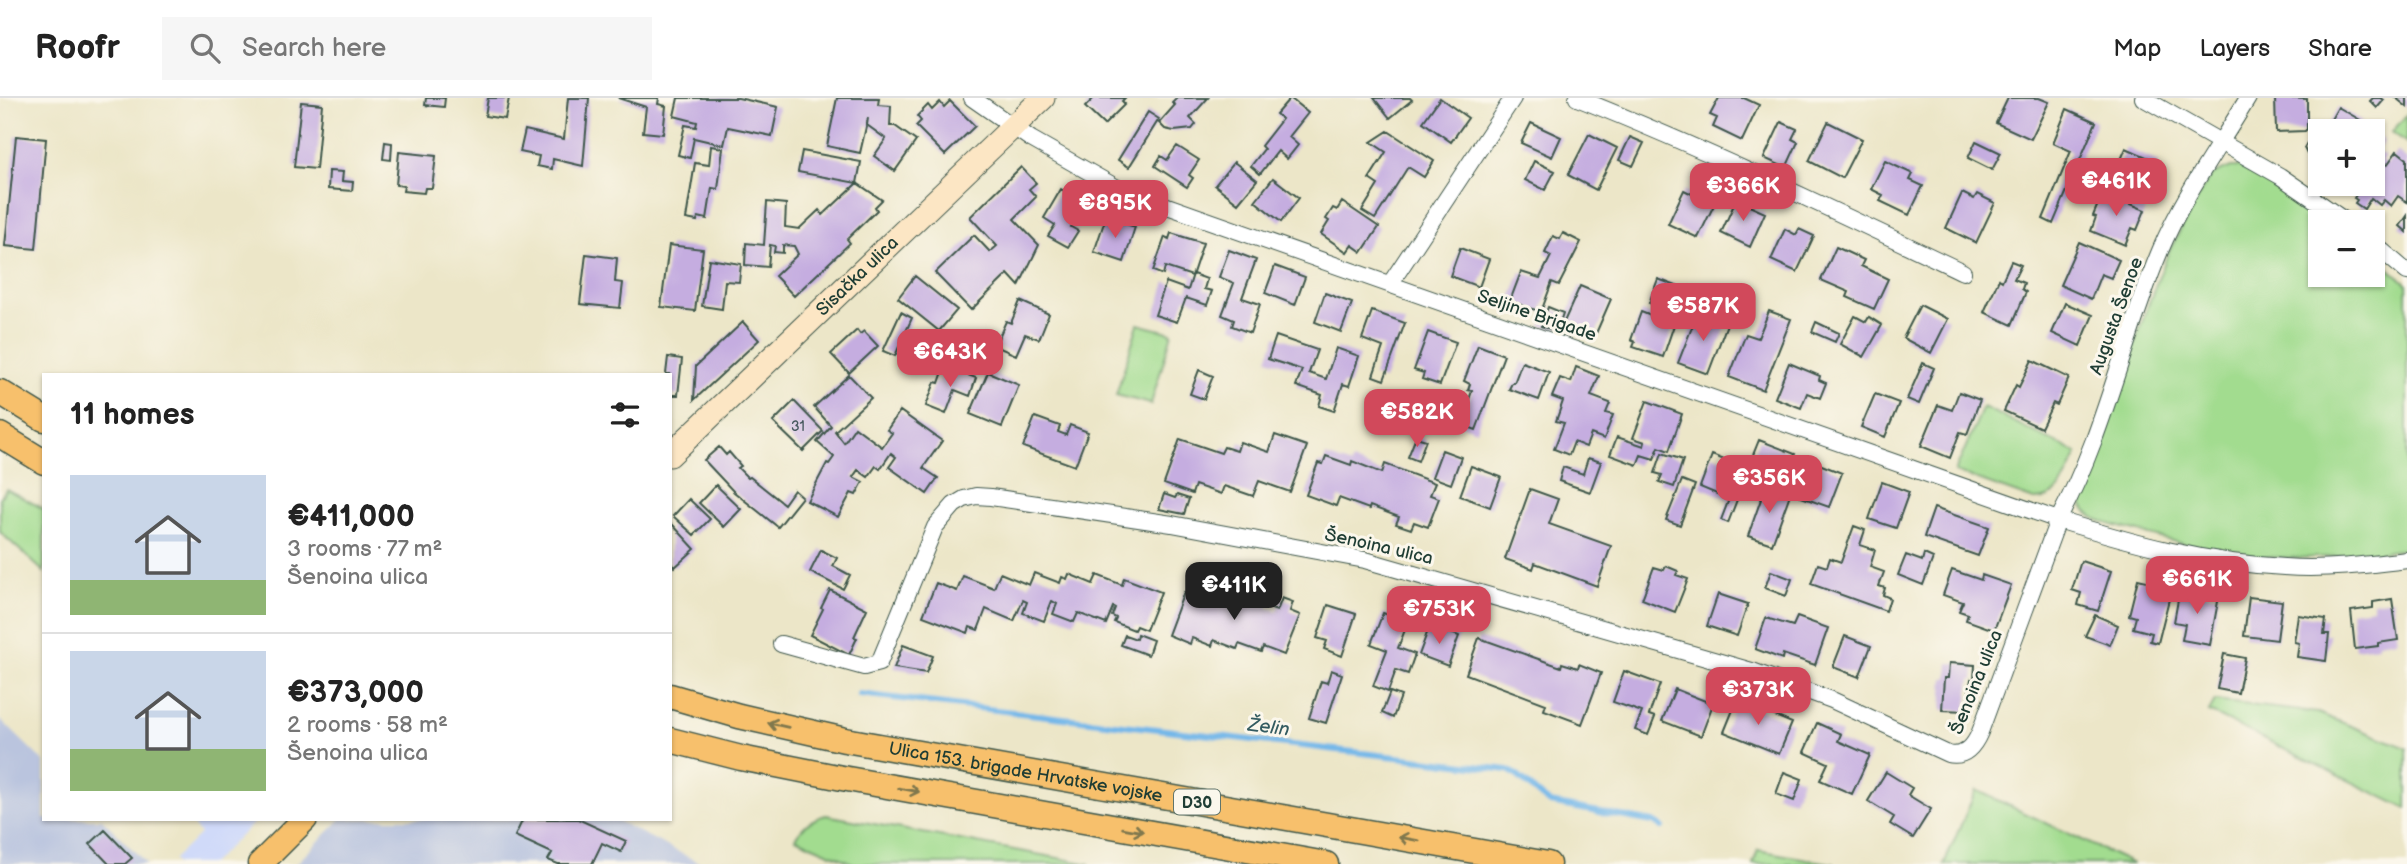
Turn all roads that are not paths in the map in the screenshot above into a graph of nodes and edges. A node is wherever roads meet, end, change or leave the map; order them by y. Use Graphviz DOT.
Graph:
graph roads {
  1 [pos="972,98"];
  2 [pos="1043,98"];
  3 [pos="1513,98"];
  4 [pos="1577,98"];
  5 [pos="2143,98"];
  6 [pos="2248,98"];
  7 [pos="1014,126"];
  8 [pos="2221,142"];
  9 [pos="2330,210"];
  10 [pos="2385,253"];
  11 [pos="1963,272"];
  12 [pos="2407,272"];
  13 [pos="1390,284"];
  14 [pos="0,391"];
  15 [pos="42,418"];
  16 [pos="0,435"];
  17 [pos="672,453"];
  18 [pos="42,461"];
  19 [pos="2058,520"];
  20 [pos="2407,560"];
  21 [pos="781,644"];
  22 [pos="672,697"];
  23 [pos="672,741"];
  24 [pos="303,821"];
  25 [pos="260,864"];
  26 [pos="1326,864"];
  27 [pos="1548,864"];
  1 -- 7 [label="street, Seljine Brigade"];
  2 -- 7 [label="main road, Sisačka ulica"];
  3 -- 13 [label="street"];
  4 -- 11 [label="street"];
  5 -- 8 [label="street"];
  6 -- 8 [label="street, Augusta Šenoe"];
  7 -- 13 [label="street, Seljine Brigade"];
  7 -- 17 [label="main road, Sisačka ulica"];
  8 -- 9 [label="street"];
  8 -- 19 [label="street, Augusta Šenoe"];
  10 -- 12 [label="street"];
  13 -- 19 [label="street, Seljine Brigade"];
  14 -- 15 [label="main road"];
  16 -- 18 [label="main road"];
  19 -- 20 [label="street, Seljine Brigade"];
  19 -- 21 [label="street, Šenoina ulica"];
  27 -- 22 [label="main road, Ulica 153. brigade Hrvatske vojske / D30, one-way"];
  23 -- 26 [label="main road, D30, one-way"];
  24 -- 25 [label="main road"];
}
